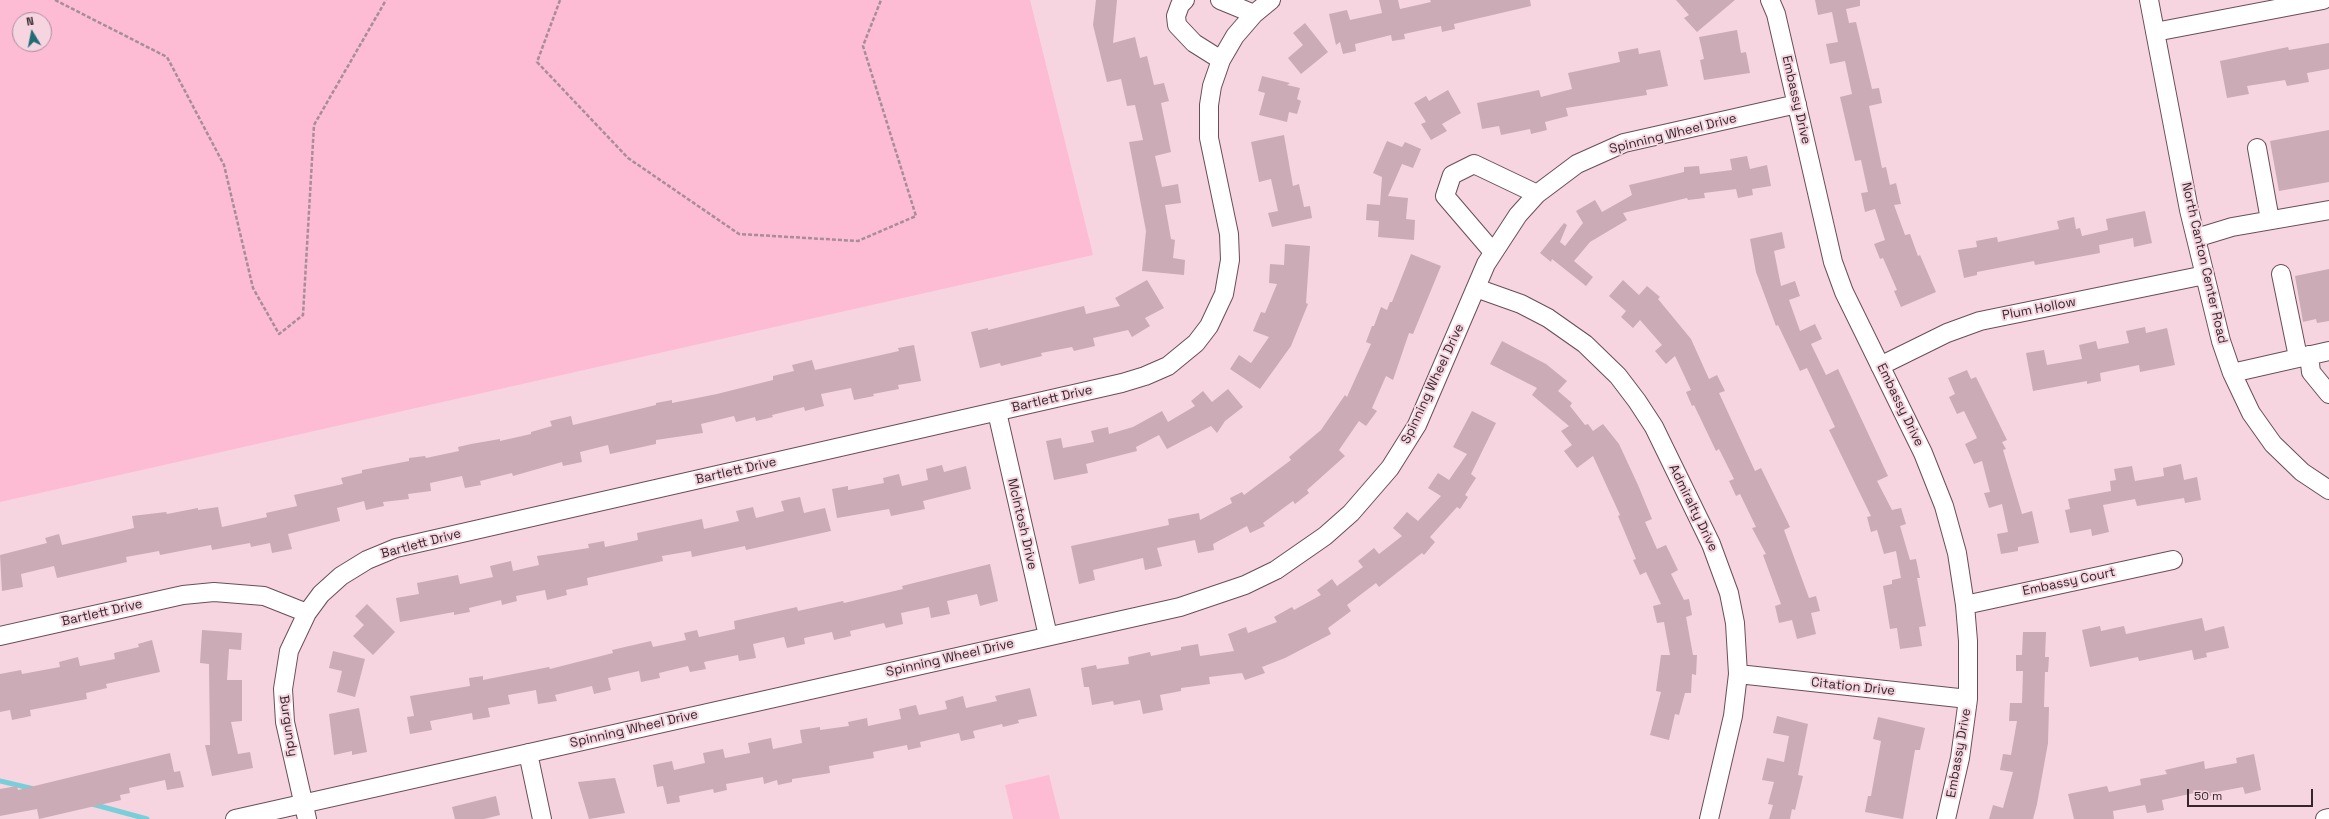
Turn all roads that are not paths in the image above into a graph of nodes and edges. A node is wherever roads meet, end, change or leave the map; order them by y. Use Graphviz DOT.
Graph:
graph roads {
  1 [pos="1185,0"];
  2 [pos="1220,0"];
  3 [pos="1271,0"];
  4 [pos="1770,0"];
  5 [pos="2149,0"];
  6 [pos="2316,1"];
  7 [pos="1254,14"];
  8 [pos="2155,32"];
  9 [pos="1221,60"];
  10 [pos="1797,104"];
  11 [pos="2257,148"];
  12 [pos="1537,194"];
  13 [pos="2329,210"];
  14 [pos="2270,220"];
  15 [pos="2196,238"];
  16 [pos="1493,252"];
  17 [pos="2281,274"];
  18 [pos="2205,275"];
  19 [pos="1476,288"];
  20 [pos="2329,351"];
  21 [pos="2303,356"];
  22 [pos="1880,366"];
  23 [pos="2232,373"];
  24 [pos="2329,394"];
  25 [pos="997,412"];
  26 [pos="2329,490"];
  27 [pos="2173,560"];
  28 [pos="1965,605"];
  29 [pos="307,613"];
  30 [pos="0,636"];
  31 [pos="1048,636"];
  32 [pos="1738,674"];
  33 [pos="1968,699"];
  34 [pos="528,753"];
  35 [pos="305,811"];
  36 [pos="2329,818"];
  37 [pos="235,819"];
  38 [pos="542,819"];
  39 [pos="1709,819"];
  40 [pos="1946,819"];
  41 [pos="2325,819"];
  1 -- 9 [label="street"];
  2 -- 7 [label="street"];
  3 -- 7 [label="street, Bartlett Drive"];
  4 -- 10 [label="street, Embassy Drive"];
  5 -- 8 [label="street, North Canton Center Road"];
  6 -- 8 [label="street"];
  7 -- 9 [label="street, Bartlett Drive"];
  8 -- 15 [label="street, North Canton Center Road"];
  9 -- 25 [label="street, Bartlett Drive"];
  10 -- 12 [label="street, Spinning Wheel Drive"];
  10 -- 22 [label="street, Embassy Drive"];
  11 -- 14 [label="street"];
  12 -- 16 [label="street, Spinning Wheel Drive"];
  12 -- 16 [label="street"];
  13 -- 14 [label="street"];
  14 -- 15 [label="street"];
  15 -- 18 [label="street, North Canton Center Road"];
  16 -- 19 [label="street, Spinning Wheel Drive"];
  17 -- 21 [label="street"];
  18 -- 22 [label="street, Plum Hollow"];
  18 -- 23 [label="street, North Canton Center Road"];
  19 -- 31 [label="street, Spinning Wheel Drive"];
  19 -- 32 [label="street, Admiralty Drive"];
  20 -- 21 [label="street"];
  21 -- 23 [label="street"];
  21 -- 24 [label="street"];
  22 -- 28 [label="street, Embassy Drive"];
  23 -- 26 [label="street, North Canton Center Road"];
  25 -- 29 [label="street, Bartlett Drive"];
  25 -- 31 [label="street, McIntosh Drive"];
  27 -- 28 [label="street, Embassy Court"];
  28 -- 33 [label="street, Embassy Drive"];
  29 -- 30 [label="street, Bartlett Drive"];
  29 -- 35 [label="street, Burgundy"];
  31 -- 34 [label="street, Spinning Wheel Drive"];
  32 -- 33 [label="street, Citation Drive"];
  32 -- 39 [label="street, Admiralty Drive"];
  33 -- 40 [label="street, Embassy Drive"];
  34 -- 35 [label="street, Spinning Wheel Drive"];
  34 -- 38 [label="street"];
  35 -- 37 [label="street, Spinning Wheel Drive"];
  36 -- 41 [label="street"];
}
